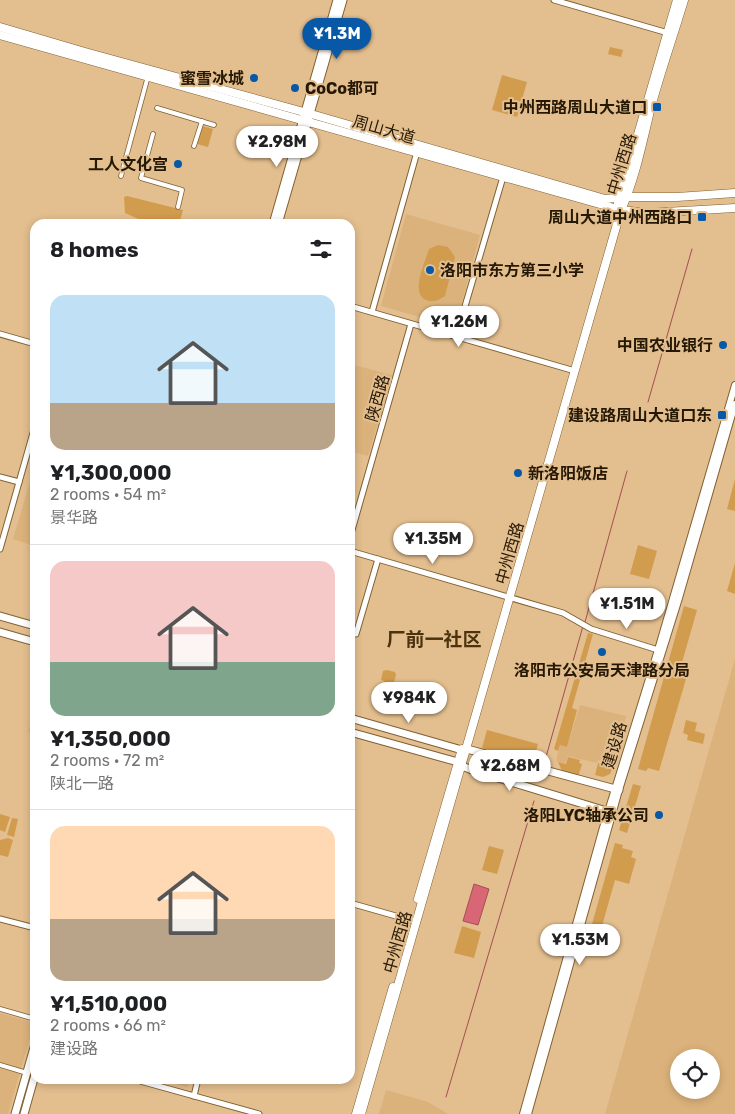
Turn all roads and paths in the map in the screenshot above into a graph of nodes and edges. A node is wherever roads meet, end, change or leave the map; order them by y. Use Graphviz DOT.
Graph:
graph roads {
  1 [pos="337,0"];
  2 [pos="343,0"];
  3 [pos="554,0"];
  4 [pos="677,0"];
  5 [pos="684,0"];
  6 [pos="0,27"];
  7 [pos="670,34"];
  8 [pos="0,35"];
  9 [pos="148,76"];
  10 [pos="157,108"];
  11 [pos="307,117"];
  12 [pos="202,121"];
  13 [pos="214,125"];
  14 [pos="153,134"];
  15 [pos="194,146"];
  16 [pos="417,152"];
  17 [pos="121,176"];
  18 [pos="503,177"];
  19 [pos="735,193"];
  20 [pos="623,197"];
  21 [pos="178,207"];
  22 [pos="735,208"];
  23 [pos="619,210"];
  24 [pos="274,219"];
  25 [pos="279,219"];
  26 [pos="355,307"];
  27 [pos="372,312"];
  28 [pos="412,324"];
  29 [pos="0,334"];
  30 [pos="456,337"];
  31 [pos="30,343"];
  32 [pos="572,370"];
  33 [pos="735,385"];
  34 [pos="735,404"];
  35 [pos="30,444"];
  36 [pos="0,477"];
  37 [pos="19,482"];
  38 [pos="355,520"];
  39 [pos="0,549"];
  40 [pos="355,552"];
  41 [pos="378,559"];
  42 [pos="508,597"];
  43 [pos="0,616"];
  44 [pos="30,625"];
  45 [pos="0,632"];
  46 [pos="356,634"];
  47 [pos="30,641"];
  48 [pos="658,650"];
  49 [pos="355,719"];
  50 [pos="355,733"];
  51 [pos="464,749"];
  52 [pos="460,764"];
  53 [pos="617,789"];
  54 [pos="610,812"];
  55 [pos="355,904"];
  56 [pos="0,919"];
  57 [pos="414,921"];
  58 [pos="30,927"];
  59 [pos="0,1009"];
  60 [pos="30,1018"];
  61 [pos="30,1063"];
  62 [pos="0,1065"];
  63 [pos="27,1073"];
  64 [pos="32,1084"];
  65 [pos="151,1084"];
  66 [pos="197,1084"];
  67 [pos="194,1096"];
  68 [pos="15,1114"];
  69 [pos="24,1114"];
  70 [pos="259,1114"];
  71 [pos="356,1114"];
  72 [pos="362,1114"];
  73 [pos="523,1114"];
  74 [pos="528,1114"];
  1 -- 11 [label="main road"];
  2 -- 11 [label="main road"];
  3 -- 7 [label="street"];
  4 -- 7 [label="main road, 中州西路"];
  5 -- 7 [label="main road, 中州西路"];
  6 -- 11 [label="main road, 周山大道"];
  7 -- 20 [label="main road, 中州西路"];
  8 -- 9 [label="main road, 周山大道"];
  9 -- 11 [label="main road, 周山大道"];
  9 -- 17 [label="street"];
  10 -- 12 [label="street"];
  11 -- 16 [label="main road, 周山大道"];
  11 -- 20 [label="main road, 周山大道"];
  11 -- 24 [label="main road"];
  11 -- 25 [label="main road"];
  12 -- 13 [label="street"];
  12 -- 15 [label="street"];
  14 -- 21 [label="street"];
  16 -- 18 [label="main road, 周山大道"];
  16 -- 27 [label="street"];
  18 -- 23 [label="main road, 周山大道"];
  18 -- 30 [label="street"];
  19 -- 20 [label="main road, 周山大道"];
  20 -- 23 [label="main road, 中州西路"];
  22 -- 23 [label="main road, 周山大道"];
  23 -- 32 [label="main road, 中州西路"];
  26 -- 27 [label="street"];
  27 -- 28 [label="street"];
  28 -- 30 [label="street"];
  28 -- 38 [label="street, 陕西路"];
  29 -- 31 [label="street"];
  30 -- 32 [label="street"];
  32 -- 42 [label="main road, 中州西路"];
  33 -- 48 [label="street, 建设路"];
  34 -- 53 [label="street, 建设路"];
  35 -- 37 [label="street"];
  36 -- 37 [label="street"];
  37 -- 39 [label="street"];
  40 -- 41 [label="street"];
  41 -- 42 [label="street"];
  41 -- 46 [label="street"];
  42 -- 48 [label="street"];
  42 -- 51 [label="main road, 中州西路"];
  43 -- 44 [label="main road"];
  45 -- 47 [label="main road"];
  48 -- 53 [label="street, 建设路"];
  49 -- 51 [label="main road"];
  50 -- 52 [label="main road"];
  51 -- 52 [label="main road, 中州西路"];
  51 -- 53 [label="main road"];
  52 -- 54 [label="main road"];
  52 -- 57 [label="main road, 中州西路"];
  53 -- 54 [label="street, 建设路"];
  54 -- 73 [label="street, 建设路"];
  54 -- 74 [label="street, 建设路"];
  55 -- 57 [label="street"];
  56 -- 58 [label="street"];
  57 -- 71 [label="main road, 中州西路"];
  57 -- 72 [label="main road, 中州西路"];
  59 -- 60 [label="street"];
  61 -- 63 [label="main road"];
  62 -- 63 [label="street"];
  63 -- 68 [label="main road"];
  64 -- 69 [label="main road"];
  65 -- 67 [label="street"];
  66 -- 67 [label="street"];
  67 -- 70 [label="street"];
}
